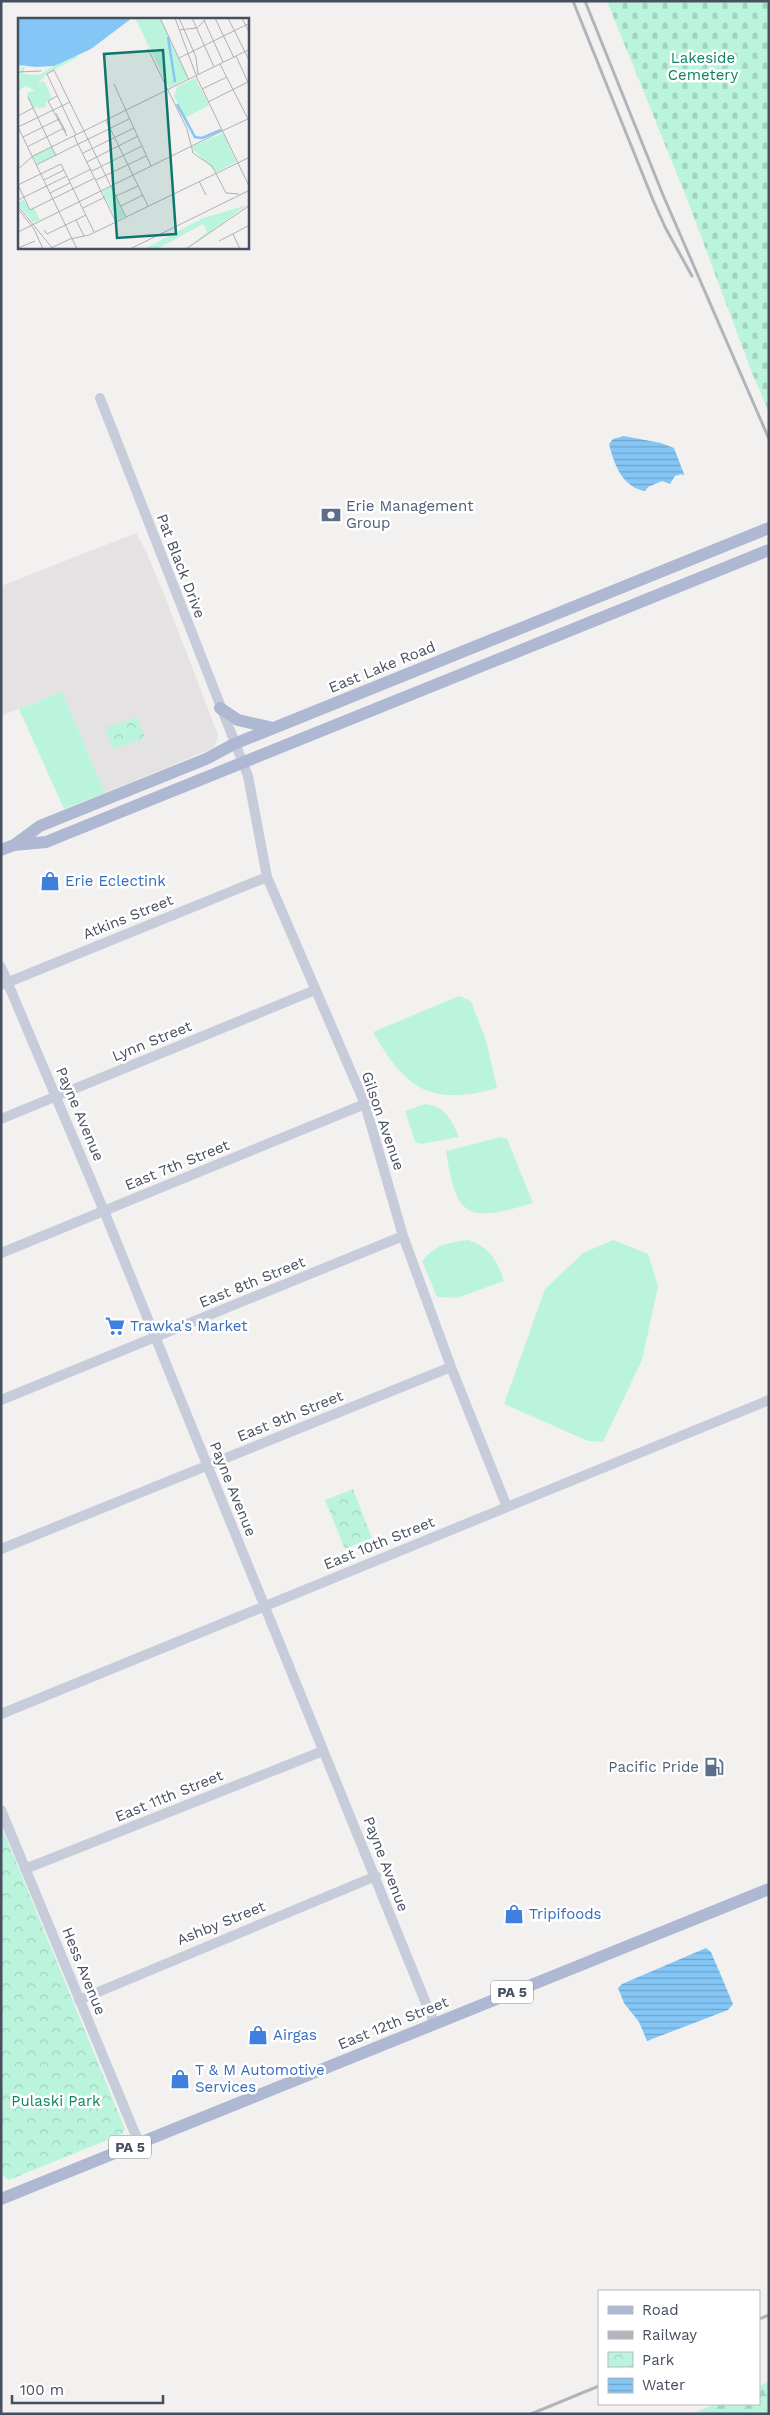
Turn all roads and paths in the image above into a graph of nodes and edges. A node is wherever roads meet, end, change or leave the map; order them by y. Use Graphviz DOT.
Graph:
graph roads {
  1 [pos="100,398"];
  2 [pos="769,528"];
  3 [pos="769,550"];
  4 [pos="220,708"];
  5 [pos="273,728"];
  6 [pos="234,744"];
  7 [pos="243,763"];
  8 [pos="14,845"];
  9 [pos="1,850"];
  10 [pos="267,877"];
  11 [pos="1,967"];
  12 [pos="5,984"];
  13 [pos="315,990"];
  14 [pos="57,1097"];
  15 [pos="365,1104"];
  16 [pos="1,1119"];
  17 [pos="104,1211"];
  18 [pos="403,1236"];
  19 [pos="1,1253"];
  20 [pos="155,1337"];
  21 [pos="451,1367"];
  22 [pos="1,1400"];
  23 [pos="769,1400"];
  24 [pos="207,1465"];
  25 [pos="507,1507"];
  26 [pos="1,1549"];
  27 [pos="265,1607"];
  28 [pos="1,1714"];
  29 [pos="323,1751"];
  30 [pos="1,1810"];
  31 [pos="25,1869"];
  32 [pos="376,1876"];
  33 [pos="769,1889"];
  34 [pos="79,2000"];
  35 [pos="434,2023"];
  36 [pos="139,2143"];
  37 [pos="2,2196"];
  1 -- 4 [label="street, Pat Black Drive"];
  2 -- 5 [label="main road, East Lake Road"];
  3 -- 7 [label="main road, East Lake Road"];
  4 -- 5 [label="main road"];
  4 -- 6 [label="street, Pat Black Drive"];
  5 -- 6 [label="main road, East Lake Road"];
  6 -- 7 [label="street, Gilson Avenue"];
  6 -- 8 [label="main road, East Lake Road"];
  7 -- 8 [label="main road, East Lake Road"];
  7 -- 10 [label="street, Gilson Avenue"];
  8 -- 9 [label="main road, East Lake Road"];
  10 -- 12 [label="street, Atkins Street"];
  10 -- 13 [label="street, Gilson Avenue"];
  11 -- 12 [label="street, Payne Avenue"];
  12 -- 14 [label="street, Payne Avenue"];
  13 -- 14 [label="street, Lynn Street"];
  13 -- 15 [label="street, Gilson Avenue"];
  14 -- 16 [label="street, Lynn Street"];
  14 -- 17 [label="street, Payne Avenue"];
  15 -- 17 [label="street, East 7th Street"];
  15 -- 18 [label="street, Gilson Avenue"];
  17 -- 19 [label="street, East 7th Street"];
  17 -- 20 [label="street, Payne Avenue"];
  18 -- 20 [label="street, East 8th Street"];
  18 -- 21 [label="street, Gilson Avenue"];
  20 -- 22 [label="street, East 8th Street"];
  20 -- 24 [label="street, Payne Avenue"];
  21 -- 24 [label="street, East 9th Street"];
  21 -- 25 [label="street, Gilson Avenue"];
  23 -- 25 [label="street, East 10th Street"];
  24 -- 26 [label="street, East 9th Street"];
  24 -- 27 [label="street, Payne Avenue"];
  25 -- 27 [label="street, East 10th Street"];
  27 -- 28 [label="street, East 10th Street"];
  27 -- 29 [label="street, Payne Avenue"];
  29 -- 31 [label="street, East 11th Street"];
  29 -- 32 [label="street, Payne Avenue"];
  30 -- 31 [label="street, Hess Avenue"];
  31 -- 34 [label="street, Hess Avenue"];
  32 -- 34 [label="street, Ashby Street"];
  32 -- 35 [label="street, Payne Avenue"];
  33 -- 35 [label="main road, East 12th Street / PA 5"];
  34 -- 36 [label="street, Hess Avenue"];
  35 -- 36 [label="main road, East 12th Street / PA 5"];
  36 -- 37 [label="main road, East 12th Street / PA 5"];
}
